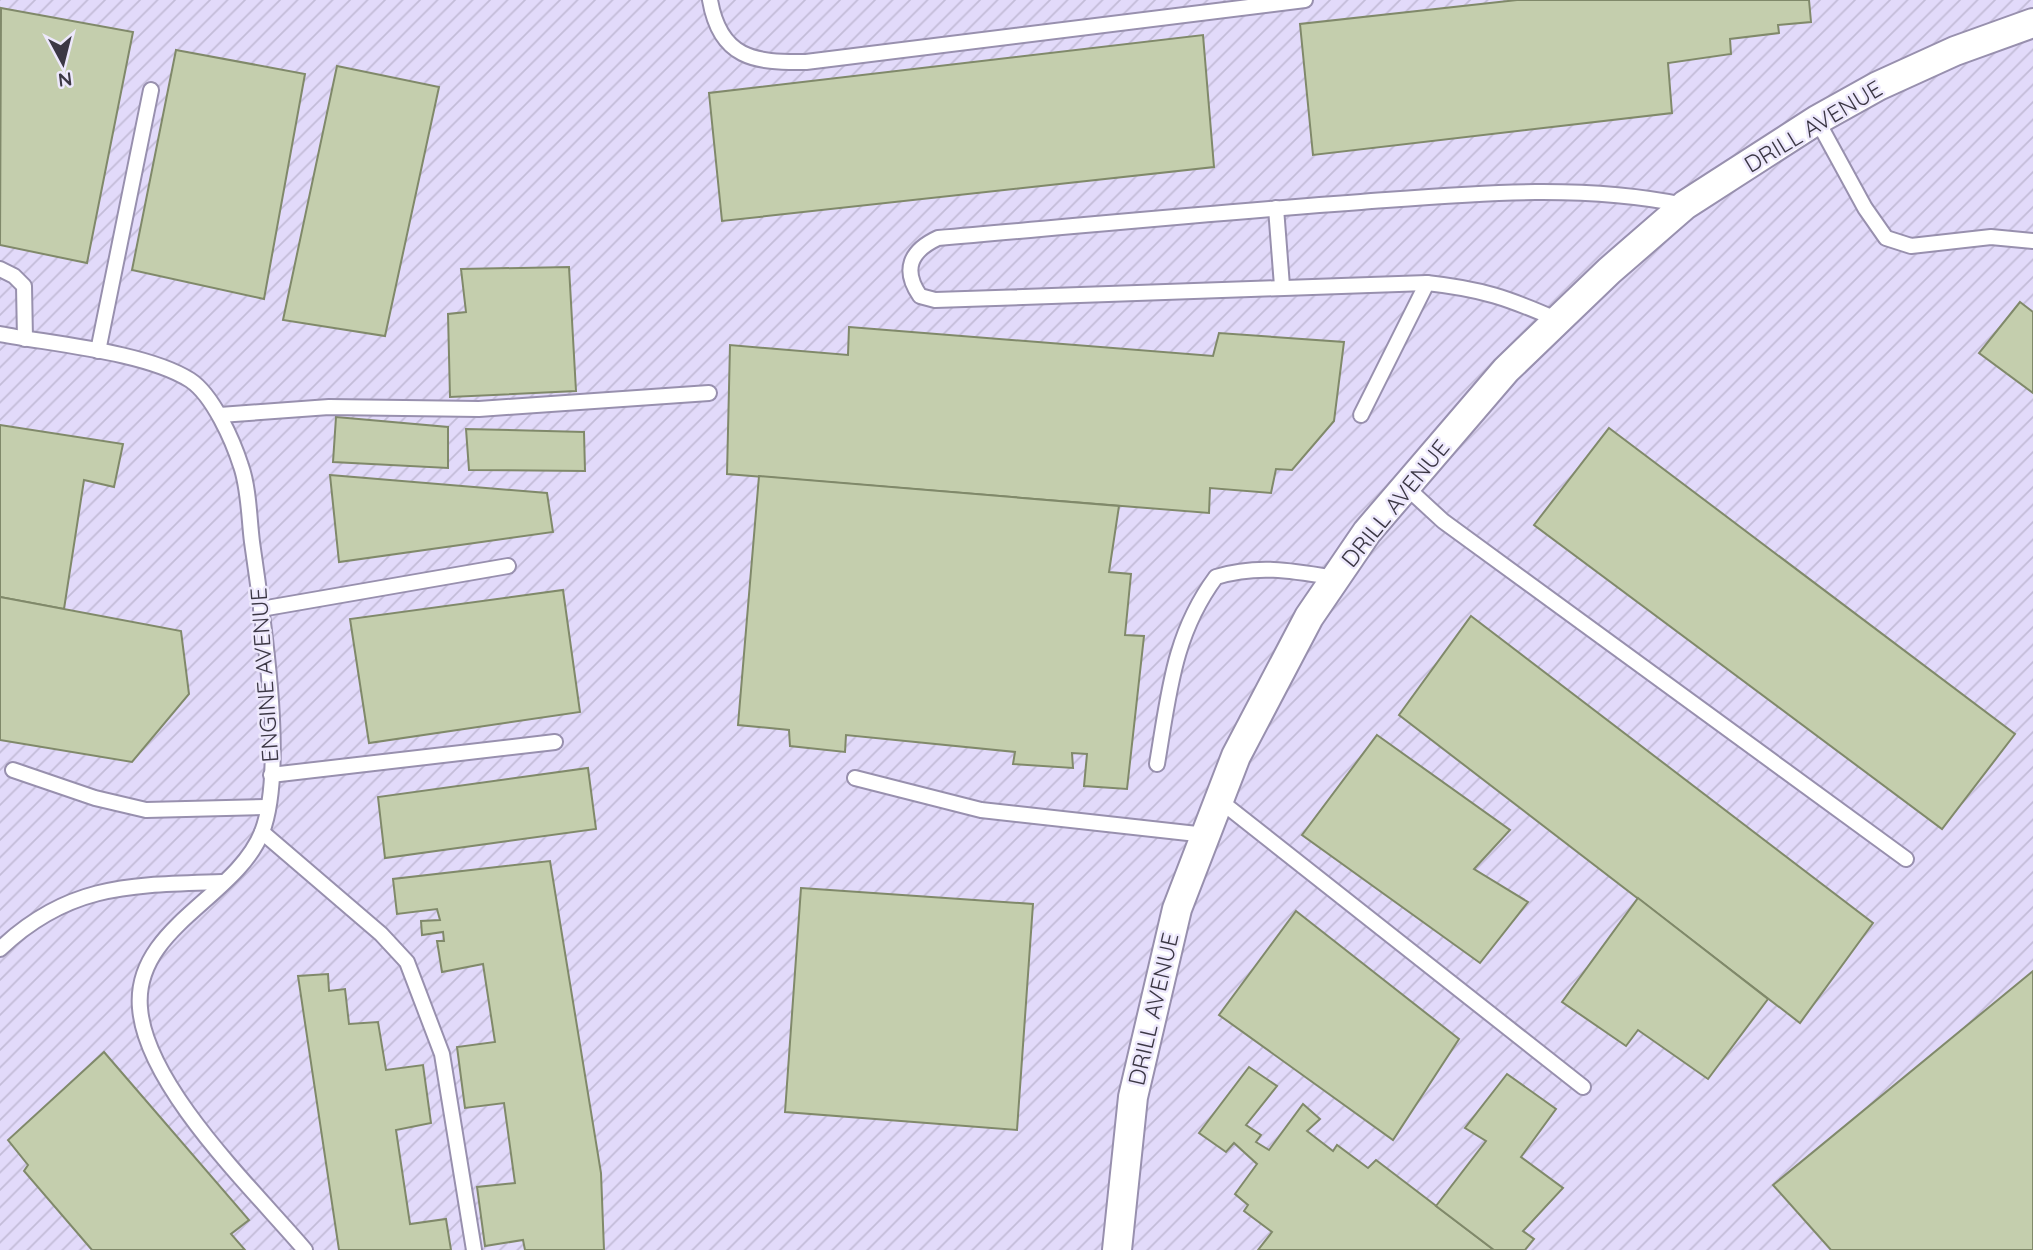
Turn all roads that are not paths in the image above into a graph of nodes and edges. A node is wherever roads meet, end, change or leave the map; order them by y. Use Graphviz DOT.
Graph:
graph roads {
  1 [pos="710,0"];
  2 [pos="1305,0"];
  3 [pos="2033,23"];
  4 [pos="151,90"];
  5 [pos="1817,120"];
  6 [pos="1685,205"];
  7 [pos="1276,208"];
  8 [pos="2033,241"];
  9 [pos="0,269"];
  10 [pos="1427,283"];
  11 [pos="1282,286"];
  12 [pos="1558,320"];
  13 [pos="0,334"];
  14 [pos="25,339"];
  15 [pos="98,351"];
  16 [pos="709,393"];
  17 [pos="220,415"];
  18 [pos="1362,415"];
  19 [pos="1405,486"];
  20 [pos="508,566"];
  21 [pos="1336,578"];
  22 [pos="261,609"];
  23 [pos="555,742"];
  24 [pos="1157,764"];
  25 [pos="13,770"];
  26 [pos="271,775"];
  27 [pos="855,778"];
  28 [pos="1219,800"];
  29 [pos="266,807"];
  30 [pos="262,832"];
  31 [pos="1206,835"];
  32 [pos="1906,859"];
  33 [pos="222,882"];
  34 [pos="0,949"];
  35 [pos="1583,1087"];
  36 [pos="305,1250"];
  37 [pos="474,1250"];
  38 [pos="1117,1250"];
  1 -- 2 [label="lane"];
  3 -- 5 [label="street, DRILL AVENUE"];
  4 -- 15 [label="lane"];
  5 -- 6 [label="street, DRILL AVENUE"];
  5 -- 8 [label="lane"];
  6 -- 7 [label="lane"];
  6 -- 12 [label="street, DRILL AVENUE"];
  7 -- 11 [label="lane"];
  7 -- 11 [label="lane"];
  9 -- 14 [label="lane"];
  10 -- 11 [label="lane"];
  10 -- 12 [label="lane"];
  10 -- 18 [label="lane"];
  12 -- 19 [label="street, DRILL AVENUE"];
  13 -- 14 [label="lane, ENGINE AVENUE"];
  14 -- 15 [label="lane, ENGINE AVENUE"];
  15 -- 17 [label="lane, ENGINE AVENUE"];
  16 -- 17 [label="lane"];
  17 -- 22 [label="lane, ENGINE AVENUE"];
  19 -- 21 [label="street, DRILL AVENUE"];
  19 -- 32 [label="lane"];
  20 -- 22 [label="lane"];
  21 -- 24 [label="lane"];
  21 -- 28 [label="street, DRILL AVENUE"];
  22 -- 26 [label="lane, ENGINE AVENUE"];
  23 -- 26 [label="lane"];
  25 -- 29 [label="lane"];
  26 -- 29 [label="lane, ENGINE AVENUE"];
  27 -- 31 [label="lane"];
  28 -- 31 [label="street, DRILL AVENUE"];
  28 -- 35 [label="lane"];
  29 -- 30 [label="lane, ENGINE AVENUE"];
  30 -- 33 [label="lane, ENGINE AVENUE"];
  30 -- 37 [label="lane"];
  31 -- 38 [label="street, DRILL AVENUE"];
  33 -- 34 [label="lane"];
  33 -- 36 [label="lane, ENGINE AVENUE"];
}
